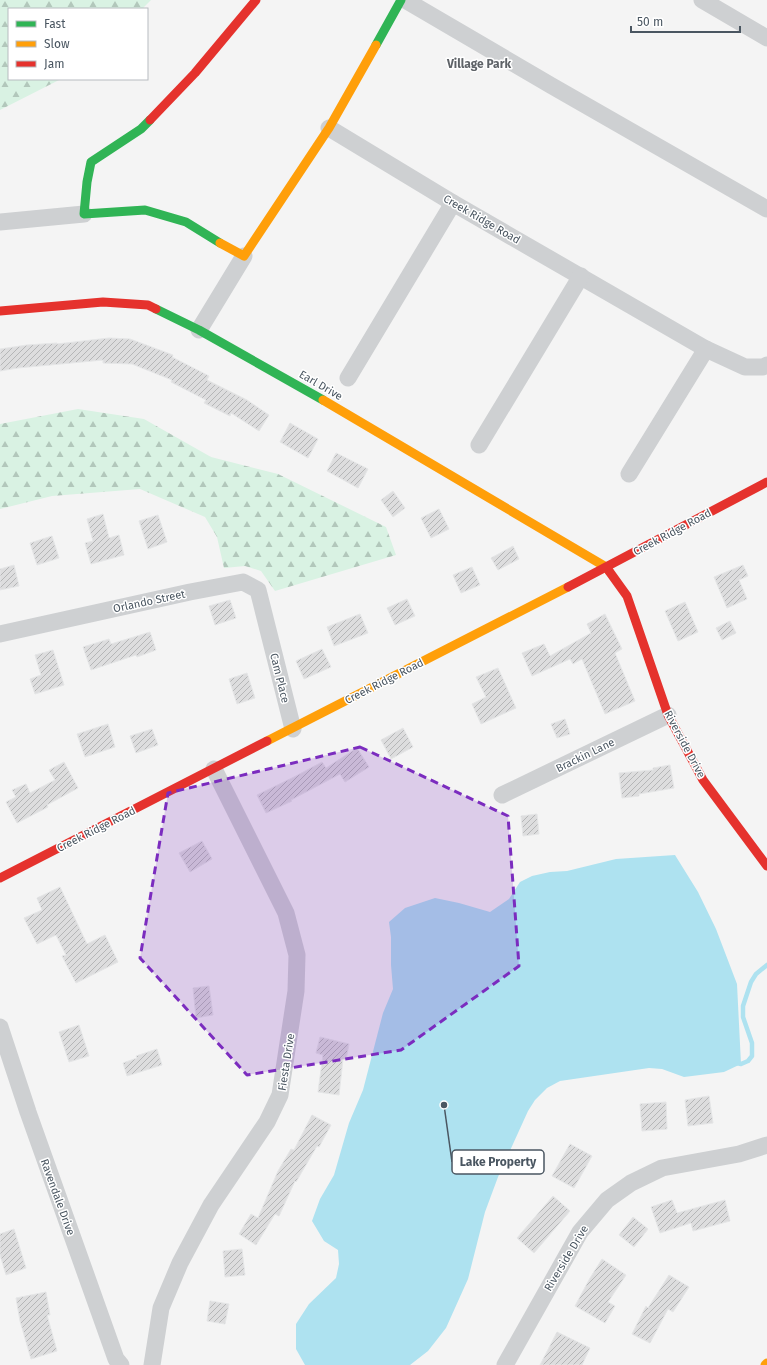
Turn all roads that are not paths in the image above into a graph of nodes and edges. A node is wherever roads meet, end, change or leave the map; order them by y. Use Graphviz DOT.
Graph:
graph roads {
  1 [pos="256,0"];
  2 [pos="401,0"];
  3 [pos="405,0"];
  4 [pos="702,0"];
  5 [pos="767,38"];
  6 [pos="329,128"];
  7 [pos="453,203"];
  8 [pos="767,208"];
  9 [pos="84,214"];
  10 [pos="0,222"];
  11 [pos="244,256"];
  12 [pos="581,276"];
  13 [pos="0,311"];
  14 [pos="199,330"];
  15 [pos="706,349"];
  16 [pos="767,365"];
  17 [pos="348,378"];
  18 [pos="478,445"];
  19 [pos="629,474"];
  20 [pos="767,482"];
  21 [pos="606,567"];
  22 [pos="268,628"];
  23 [pos="0,634"];
  24 [pos="668,715"];
  25 [pos="293,729"];
  26 [pos="214,769"];
  27 [pos="502,795"];
  28 [pos="767,866"];
  29 [pos="0,878"];
  30 [pos="0,1027"];
  31 [pos="767,1145"];
  32 [pos="121,1365"];
  33 [pos="152,1365"];
  34 [pos="504,1365"];
  1 -- 9 [label="street"];
  2 -- 6 [label="street"];
  3 -- 8 [label="street"];
  4 -- 5 [label="street"];
  6 -- 7 [label="street, Creek Ridge Road"];
  6 -- 11 [label="street"];
  7 -- 12 [label="street, Creek Ridge Road"];
  7 -- 17 [label="street"];
  9 -- 10 [label="street"];
  9 -- 11 [label="street"];
  11 -- 14 [label="street"];
  12 -- 15 [label="street, Creek Ridge Road"];
  12 -- 18 [label="street"];
  13 -- 14 [label="street, Earl Drive"];
  14 -- 21 [label="street, Earl Drive"];
  15 -- 16 [label="street, Creek Ridge Road"];
  15 -- 19 [label="street"];
  20 -- 21 [label="street, Creek Ridge Road"];
  21 -- 24 [label="street, Riverside Drive"];
  21 -- 25 [label="street, Creek Ridge Road"];
  22 -- 23 [label="street, Orlando Street"];
  22 -- 25 [label="street, Cam Place"];
  24 -- 27 [label="street, Brackin Lane"];
  24 -- 28 [label="street, Riverside Drive"];
  25 -- 26 [label="street, Creek Ridge Road"];
  26 -- 29 [label="street, Creek Ridge Road"];
  26 -- 33 [label="street, Fiesta Drive"];
  30 -- 32 [label="street, Ravendale Drive"];
  31 -- 34 [label="street, Riverside Drive"];
}
